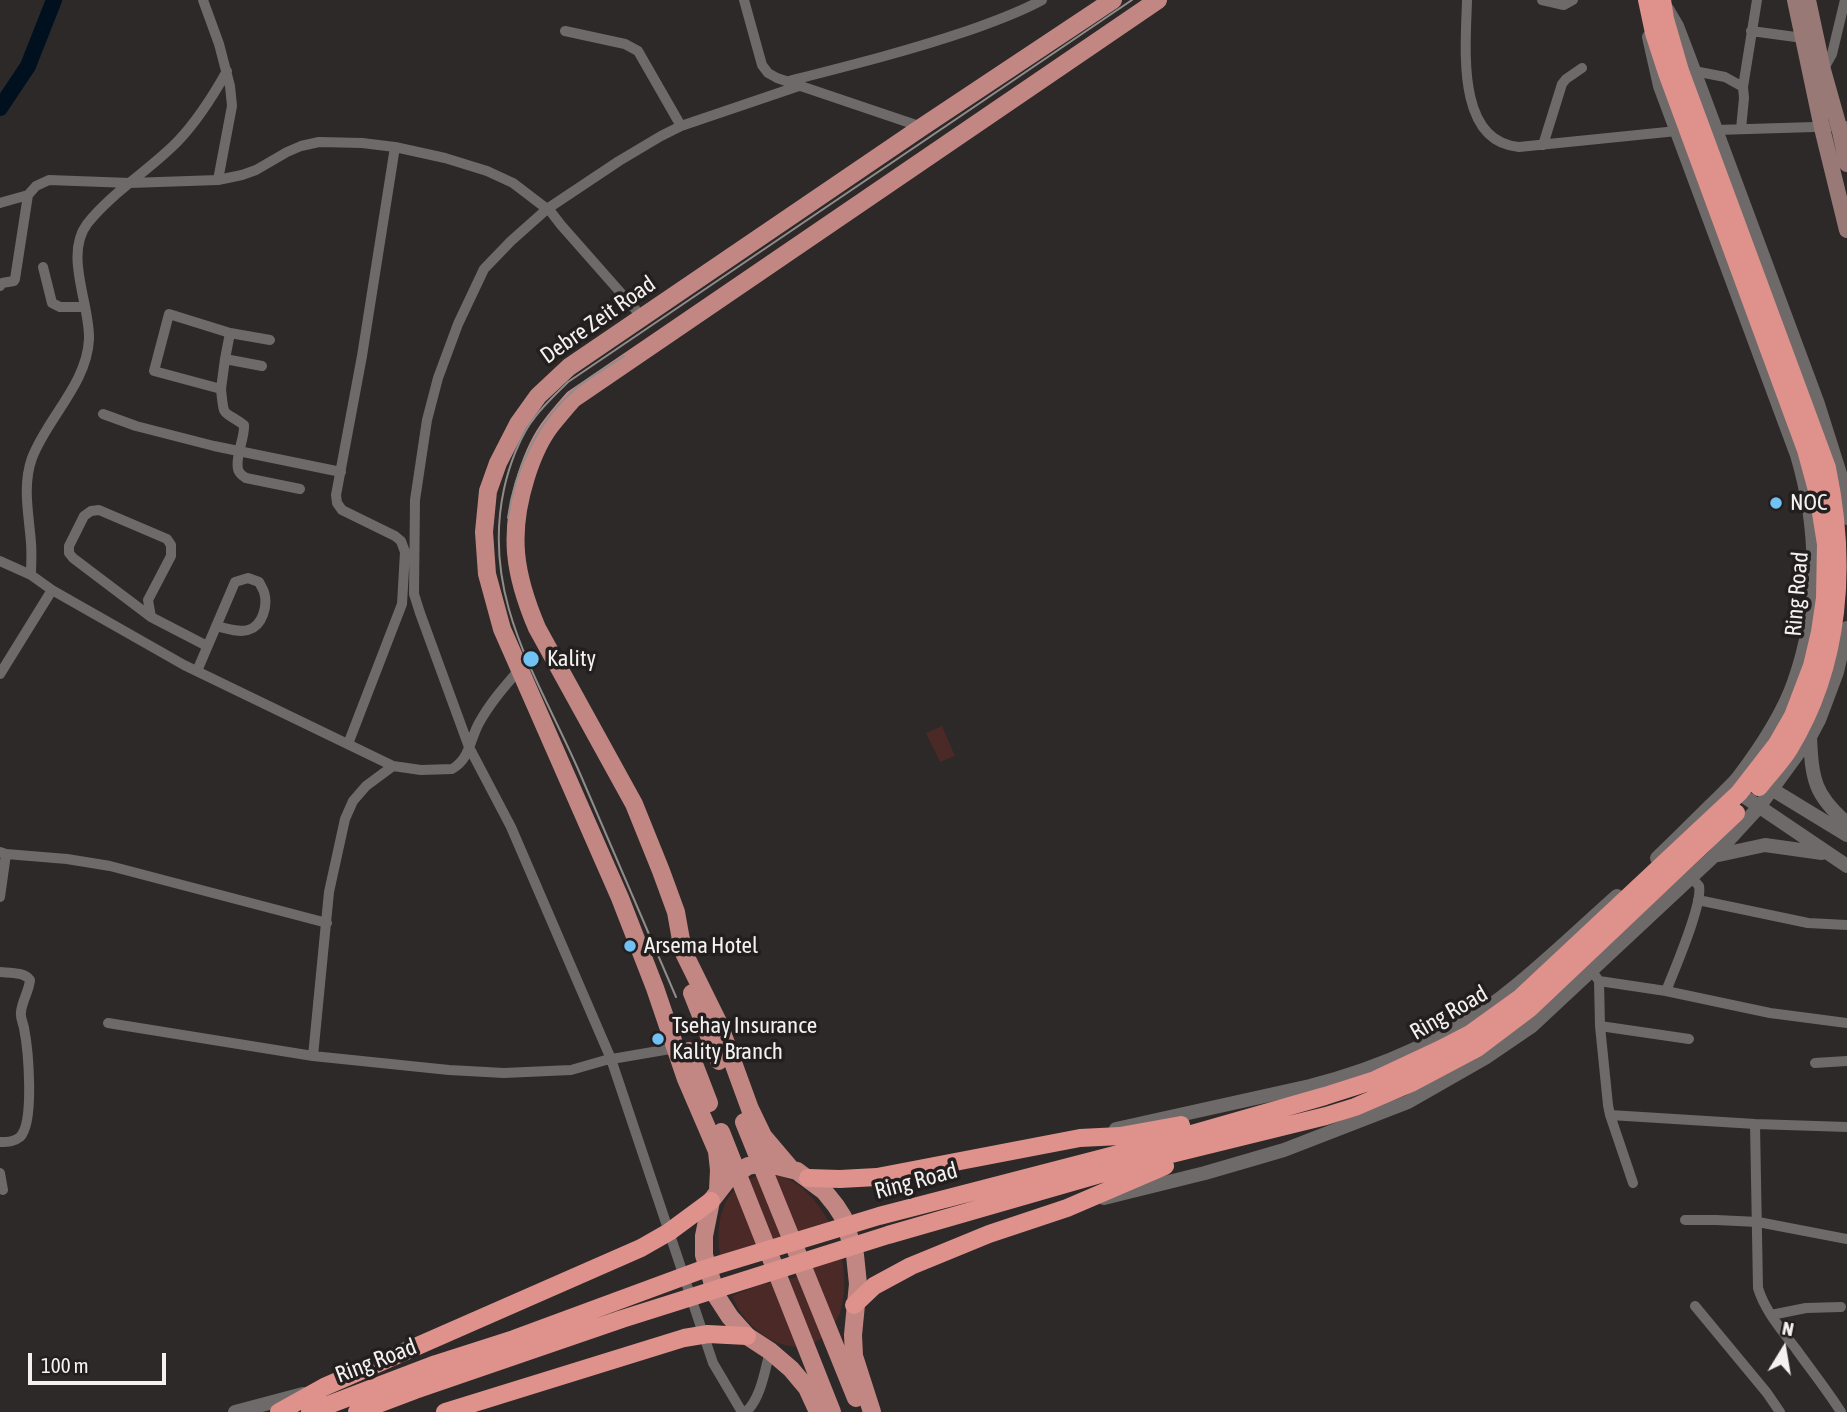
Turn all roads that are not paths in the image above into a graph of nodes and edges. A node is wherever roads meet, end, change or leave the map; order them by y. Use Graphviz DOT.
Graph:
graph roads {
  1 [pos="203,0"];
  2 [pos="744,0"];
  3 [pos="1042,0"];
  4 [pos="1113,0"];
  5 [pos="1158,0"];
  6 [pos="1466,0"];
  7 [pos="1542,0"];
  8 [pos="1573,0"];
  9 [pos="1758,0"];
  10 [pos="1795,0"];
  11 [pos="1808,0"];
  12 [pos="1845,0"];
  13 [pos="1655,3"];
  14 [pos="1843,26"];
  15 [pos="565,31"];
  16 [pos="1751,31"];
  17 [pos="1803,37"];
  18 [pos="1582,68"];
  19 [pos="1823,70"];
  20 [pos="227,71"];
  21 [pos="1694,71"];
  22 [pos="787,82"];
  23 [pos="799,86"];
  24 [pos="1743,87"];
  25 [pos="681,126"];
  26 [pos="922,127"];
  27 [pos="1843,127"];
  28 [pos="1741,128"];
  29 [pos="1822,128"];
  30 [pos="1716,130"];
  31 [pos="1677,131"];
  32 [pos="1542,145"];
  33 [pos="395,148"];
  34 [pos="1847,164"];
  35 [pos="218,180"];
  36 [pos="130,183"];
  37 [pos="28,195"];
  38 [pos="0,203"];
  39 [pos="547,209"];
  40 [pos="1847,230"];
  41 [pos="43,267"];
  42 [pos="0,286"];
  43 [pos="85,307"];
  44 [pos="643,317"];
  45 [pos="230,333"];
  46 [pos="270,340"];
  47 [pos="225,359"];
  48 [pos="262,366"];
  49 [pos="221,389"];
  50 [pos="103,414"];
  51 [pos="240,450"];
  52 [pos="341,472"];
  53 [pos="300,489"];
  54 [pos="1847,518"];
  55 [pos="0,561"];
  56 [pos="31,575"];
  57 [pos="52,590"];
  58 [pos="414,594"];
  59 [pos="402,604"];
  60 [pos="151,617"];
  61 [pos="216,626"];
  62 [pos="1847,628"];
  63 [pos="207,646"];
  64 [pos="519,670"];
  65 [pos="197,671"];
  66 [pos="0,674"];
  67 [pos="1810,737"];
  68 [pos="348,744"];
  69 [pos="469,747"];
  70 [pos="393,766"];
  71 [pos="1762,783"];
  72 [pos="1749,800"];
  73 [pos="1847,823"];
  74 [pos="1847,835"];
  75 [pos="3,853"];
  76 [pos="1829,854"];
  77 [pos="1713,856"];
  78 [pos="1847,866"];
  79 [pos="1691,877"];
  80 [pos="0,897"];
  81 [pos="1698,900"];
  82 [pos="327,923"];
  83 [pos="1847,925"];
  84 [pos="688,962"];
  85 [pos="0,972"];
  86 [pos="1596,976"];
  87 [pos="655,988"];
  88 [pos="1666,991"];
  89 [pos="108,1023"];
  90 [pos="1847,1023"];
  91 [pos="1600,1026"];
  92 [pos="1689,1039"];
  93 [pos="676,1048"];
  94 [pos="313,1056"];
  95 [pos="611,1059"];
  96 [pos="1847,1062"];
  97 [pos="1815,1063"];
  98 [pos="1277,1110"];
  99 [pos="1610,1115"];
  100 [pos="1755,1124"];
  101 [pos="1847,1127"];
  102 [pos="1080,1138"];
  103 [pos="1234,1139"];
  104 [pos="0,1142"];
  105 [pos="791,1169"];
  106 [pos="0,1173"];
  107 [pos="808,1178"];
  108 [pos="1633,1183"];
  109 [pos="3,1190"];
  110 [pos="715,1196"];
  111 [pos="1067,1208"];
  112 [pos="1685,1220"];
  113 [pos="1758,1222"];
  114 [pos="669,1232"];
  115 [pos="1847,1239"];
  116 [pos="855,1305"];
  117 [pos="1695,1306"];
  118 [pos="1841,1307"];
  119 [pos="1771,1315"];
  120 [pos="703,1334"];
  121 [pos="747,1336"];
  122 [pos="770,1351"];
  123 [pos="324,1387"];
  124 [pos="234,1412"];
  125 [pos="279,1412"];
  126 [pos="310,1412"];
  127 [pos="357,1412"];
  128 [pos="445,1412"];
  129 [pos="744,1412"];
  130 [pos="818,1412"];
  131 [pos="832,1412"];
  132 [pos="861,1412"];
  133 [pos="872,1412"];
  134 [pos="1780,1412"];
  135 [pos="1841,1412"];
  1 -- 20 [label="street"];
  2 -- 22 [label="street"];
  3 -- 22 [label="street"];
  4 -- 26 [label="main road, Debre Zeit Road"];
  5 -- 84 [label="main road"];
  6 -- 32 [label="street"];
  7 -- 8 [label="street"];
  9 -- 16 [label="street"];
  10 -- 17 [label="main road"];
  11 -- 19 [label="main road"];
  12 -- 14 [label="street"];
  13 -- 21 [label="street"];
  13 -- 31 [label="street"];
  13 -- 71 [label="highway, Ring Road"];
  14 -- 19 [label="street"];
  15 -- 25 [label="street"];
  16 -- 17 [label="street"];
  16 -- 24 [label="street"];
  17 -- 29 [label="main road"];
  18 -- 32 [label="street"];
  19 -- 27 [label="main road"];
  20 -- 35 [label="street"];
  20 -- 36 [label="street"];
  21 -- 24 [label="street"];
  21 -- 30 [label="street"];
  22 -- 23 [label="street"];
  23 -- 25 [label="street"];
  23 -- 26 [label="street"];
  24 -- 28 [label="street"];
  25 -- 39 [label="street"];
  26 -- 44 [label="main road, Debre Zeit Road"];
  27 -- 29 [label="street"];
  27 -- 34 [label="main road"];
  28 -- 29 [label="street"];
  28 -- 30 [label="street"];
  29 -- 40 [label="main road"];
  30 -- 54 [label="street"];
  31 -- 32 [label="street"];
  31 -- 102 [label="street"];
  33 -- 35 [label="street"];
  33 -- 39 [label="street"];
  33 -- 52 [label="street"];
  35 -- 36 [label="street"];
  36 -- 37 [label="street"];
  36 -- 43 [label="street"];
  37 -- 38 [label="street"];
  37 -- 42 [label="street"];
  39 -- 44 [label="street"];
  39 -- 58 [label="street"];
  41 -- 43 [label="street"];
  43 -- 56 [label="street"];
  44 -- 64 [label="main road, Debre Zeit Road"];
  45 -- 46 [label="street"];
  45 -- 47 [label="street"];
  45 -- 49 [label="street"];
  47 -- 48 [label="street"];
  47 -- 49 [label="street"];
  49 -- 51 [label="street"];
  50 -- 51 [label="street"];
  51 -- 52 [label="street"];
  51 -- 53 [label="street"];
  52 -- 59 [label="street"];
  55 -- 56 [label="street"];
  56 -- 57 [label="street"];
  57 -- 65 [label="street"];
  57 -- 66 [label="street"];
  58 -- 59 [label="street"];
  58 -- 69 [label="street"];
  59 -- 68 [label="street"];
  60 -- 60 [label="street"];
  60 -- 63 [label="street"];
  61 -- 61 [label="street"];
  61 -- 63 [label="street"];
  62 -- 67 [label="street"];
  63 -- 65 [label="street"];
  64 -- 69 [label="street"];
  64 -- 87 [label="main road, Debre Zeit Road"];
  65 -- 68 [label="street"];
  67 -- 71 [label="street"];
  67 -- 73 [label="street"];
  68 -- 70 [label="street"];
  69 -- 70 [label="street"];
  69 -- 95 [label="street"];
  70 -- 82 [label="street"];
  71 -- 72 [label="highway, Ring Road"];
  71 -- 74 [label="street"];
  72 -- 76 [label="street"];
  72 -- 77 [label="street"];
  72 -- 98 [label="highway, Ring Road"];
  72 -- 103 [label="highway, Ring Road"];
  75 -- 80 [label="street"];
  75 -- 82 [label="street"];
  76 -- 77 [label="street"];
  76 -- 78 [label="street"];
  77 -- 79 [label="street"];
  79 -- 81 [label="street"];
  79 -- 86 [label="street"];
  81 -- 83 [label="street"];
  81 -- 88 [label="street"];
  82 -- 94 [label="street"];
  84 -- 105 [label="main road"];
  84 -- 132 [label="main road"];
  85 -- 104 [label="street"];
  86 -- 88 [label="street"];
  86 -- 91 [label="street"];
  86 -- 111 [label="street"];
  87 -- 93 [label="main road"];
  87 -- 131 [label="main road"];
  88 -- 90 [label="street"];
  89 -- 94 [label="street"];
  91 -- 92 [label="street"];
  91 -- 99 [label="street"];
  93 -- 95 [label="street"];
  93 -- 110 [label="main road"];
  94 -- 95 [label="street"];
  95 -- 114 [label="street"];
  96 -- 97 [label="street"];
  98 -- 102 [label="highway"];
  98 -- 126 [label="highway, Ring Road"];
  99 -- 100 [label="street"];
  99 -- 108 [label="street"];
  100 -- 101 [label="street"];
  100 -- 113 [label="street"];
  102 -- 107 [label="highway"];
  103 -- 111 [label="highway"];
  103 -- 127 [label="highway, Ring Road"];
  105 -- 107 [label="main road"];
  105 -- 110 [label="main road"];
  106 -- 109 [label="street"];
  107 -- 116 [label="main road"];
  110 -- 114 [label="highway"];
  110 -- 121 [label="main road"];
  111 -- 116 [label="highway"];
  112 -- 113 [label="street"];
  113 -- 115 [label="street"];
  113 -- 119 [label="street"];
  114 -- 120 [label="street"];
  114 -- 123 [label="highway"];
  116 -- 122 [label="main road"];
  116 -- 133 [label="main road"];
  117 -- 134 [label="street"];
  118 -- 119 [label="street"];
  119 -- 135 [label="street"];
  120 -- 121 [label="highway"];
  120 -- 128 [label="highway"];
  120 -- 129 [label="street"];
  121 -- 122 [label="main road"];
  122 -- 129 [label="street"];
  122 -- 130 [label="main road"];
  123 -- 124 [label="street"];
  123 -- 125 [label="highway"];
}
